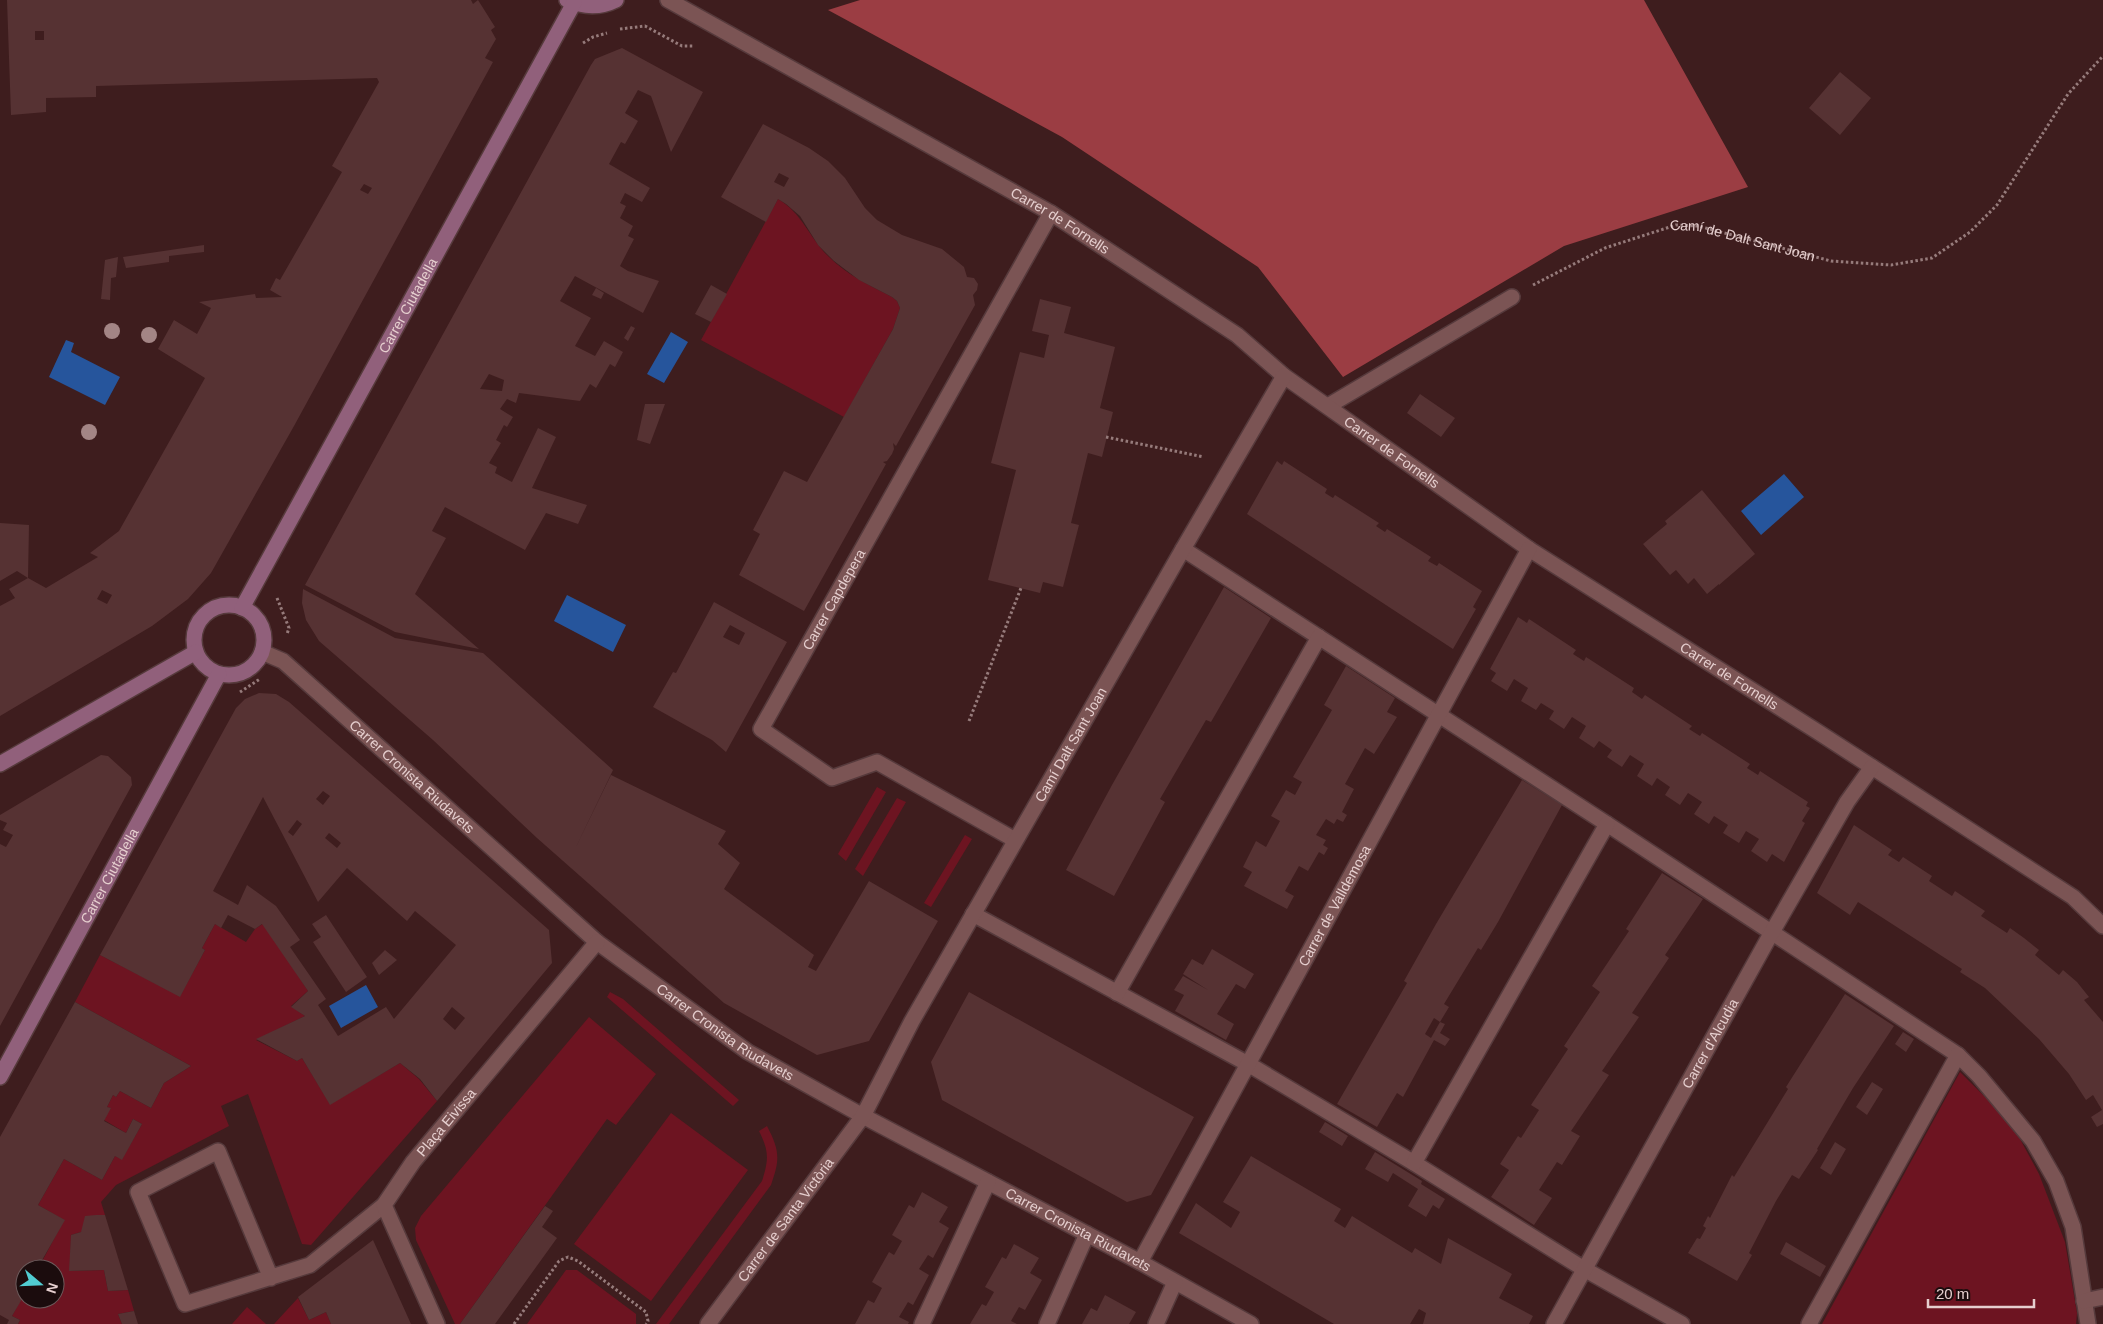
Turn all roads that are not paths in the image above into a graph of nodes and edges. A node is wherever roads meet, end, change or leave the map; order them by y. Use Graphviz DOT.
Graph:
graph roads {
  1 [pos="616,0"];
  2 [pos="668,0"];
  3 [pos="570,2"];
  4 [pos="1051,213"];
  5 [pos="1512,297"];
  6 [pos="1284,376"];
  7 [pos="1328,406"];
  8 [pos="1183,548"];
  9 [pos="1529,549"];
  10 [pos="242,608"];
  11 [pos="1319,637"];
  12 [pos="196,652"];
  13 [pos="262,652"];
  14 [pos="219,674"];
  15 [pos="1439,715"];
  16 [pos="0,764"];
  17 [pos="1872,766"];
  18 [pos="1607,824"];
  19 [pos="1015,840"];
  20 [pos="973,914"];
  21 [pos="2103,926"];
  22 [pos="1772,932"];
  23 [pos="597,942"];
  24 [pos="1117,992"];
  25 [pos="1958,1055"];
  26 [pos="1248,1064"];
  27 [pos="0,1078"];
  28 [pos="863,1116"];
  29 [pos="1414,1163"];
  30 [pos="988,1182"];
  31 [pos="384,1205"];
  32 [pos="1087,1234"];
  33 [pos="1140,1262"];
  34 [pos="1584,1268"];
  35 [pos="271,1278"];
  36 [pos="1175,1282"];
  37 [pos="2103,1297"];
  38 [pos="2084,1301"];
  39 [pos="437,1324"];
  40 [pos="708,1324"];
  41 [pos="922,1324"];
  42 [pos="1047,1324"];
  43 [pos="1156,1324"];
  44 [pos="1251,1324"];
  45 [pos="1554,1324"];
  46 [pos="1682,1324"];
  47 [pos="1809,1324"];
  48 [pos="2088,1324"];
  1 -- 3 [label="street"];
  2 -- 4 [label="street, Carrer de Fornells"];
  3 -- 10 [label="street, Carrer Ciutadella"];
  4 -- 6 [label="street, Carrer de Fornells"];
  4 -- 19 [label="street, Carrer Capdepera"];
  5 -- 7 [label="street"];
  6 -- 7 [label="street, Carrer de Fornells"];
  6 -- 8 [label="street, Camí Dalt Sant Joan"];
  7 -- 9 [label="street, Carrer de Fornells"];
  8 -- 11 [label="street"];
  8 -- 19 [label="street, Camí Dalt Sant Joan"];
  9 -- 15 [label="street, Carrer de Valldemosa"];
  9 -- 17 [label="street, Carrer de Fornells"];
  10 -- 12 [label="street"];
  10 -- 13 [label="street"];
  11 -- 15 [label="street"];
  11 -- 24 [label="street"];
  12 -- 14 [label="street"];
  12 -- 16 [label="street"];
  13 -- 14 [label="street"];
  13 -- 23 [label="street, Carrer Cronista Riudavets"];
  14 -- 27 [label="street, Carrer Ciutadella"];
  15 -- 18 [label="street"];
  15 -- 26 [label="street, Carrer de Valldemosa"];
  17 -- 21 [label="street, Carrer de Fornells"];
  17 -- 22 [label="street, Carrer d'Alcudia"];
  18 -- 22 [label="street"];
  18 -- 29 [label="street"];
  19 -- 20 [label="street, Camí Dalt Sant Joan"];
  20 -- 24 [label="street"];
  20 -- 28 [label="street, Camí Dalt Sant Joan"];
  22 -- 25 [label="street"];
  22 -- 34 [label="street, Carrer d'Alcudia"];
  23 -- 28 [label="street, Carrer Cronista Riudavets"];
  23 -- 31 [label="street, Plaça Eivissa"];
  24 -- 26 [label="street"];
  25 -- 38 [label="street"];
  25 -- 47 [label="street"];
  26 -- 29 [label="street"];
  26 -- 33 [label="street, Carrer de Valldemosa"];
  28 -- 30 [label="street, Carrer Cronista Riudavets"];
  28 -- 40 [label="street, Carrer de Santa Victòria"];
  29 -- 34 [label="street"];
  30 -- 32 [label="street, Carrer Cronista Riudavets"];
  30 -- 41 [label="street"];
  31 -- 35 [label="street, Plaça Eivissa"];
  31 -- 39 [label="street"];
  32 -- 33 [label="street, Carrer Cronista Riudavets"];
  32 -- 42 [label="street"];
  33 -- 36 [label="street, Carrer Cronista Riudavets"];
  34 -- 45 [label="street, Carrer d'Alcudia"];
  34 -- 46 [label="street"];
  35 -- 35 [label="street, Plaça Eivissa"];
  36 -- 43 [label="street"];
  36 -- 44 [label="street, Carrer Cronista Riudavets"];
  37 -- 38 [label="street"];
  38 -- 48 [label="street"];
}
